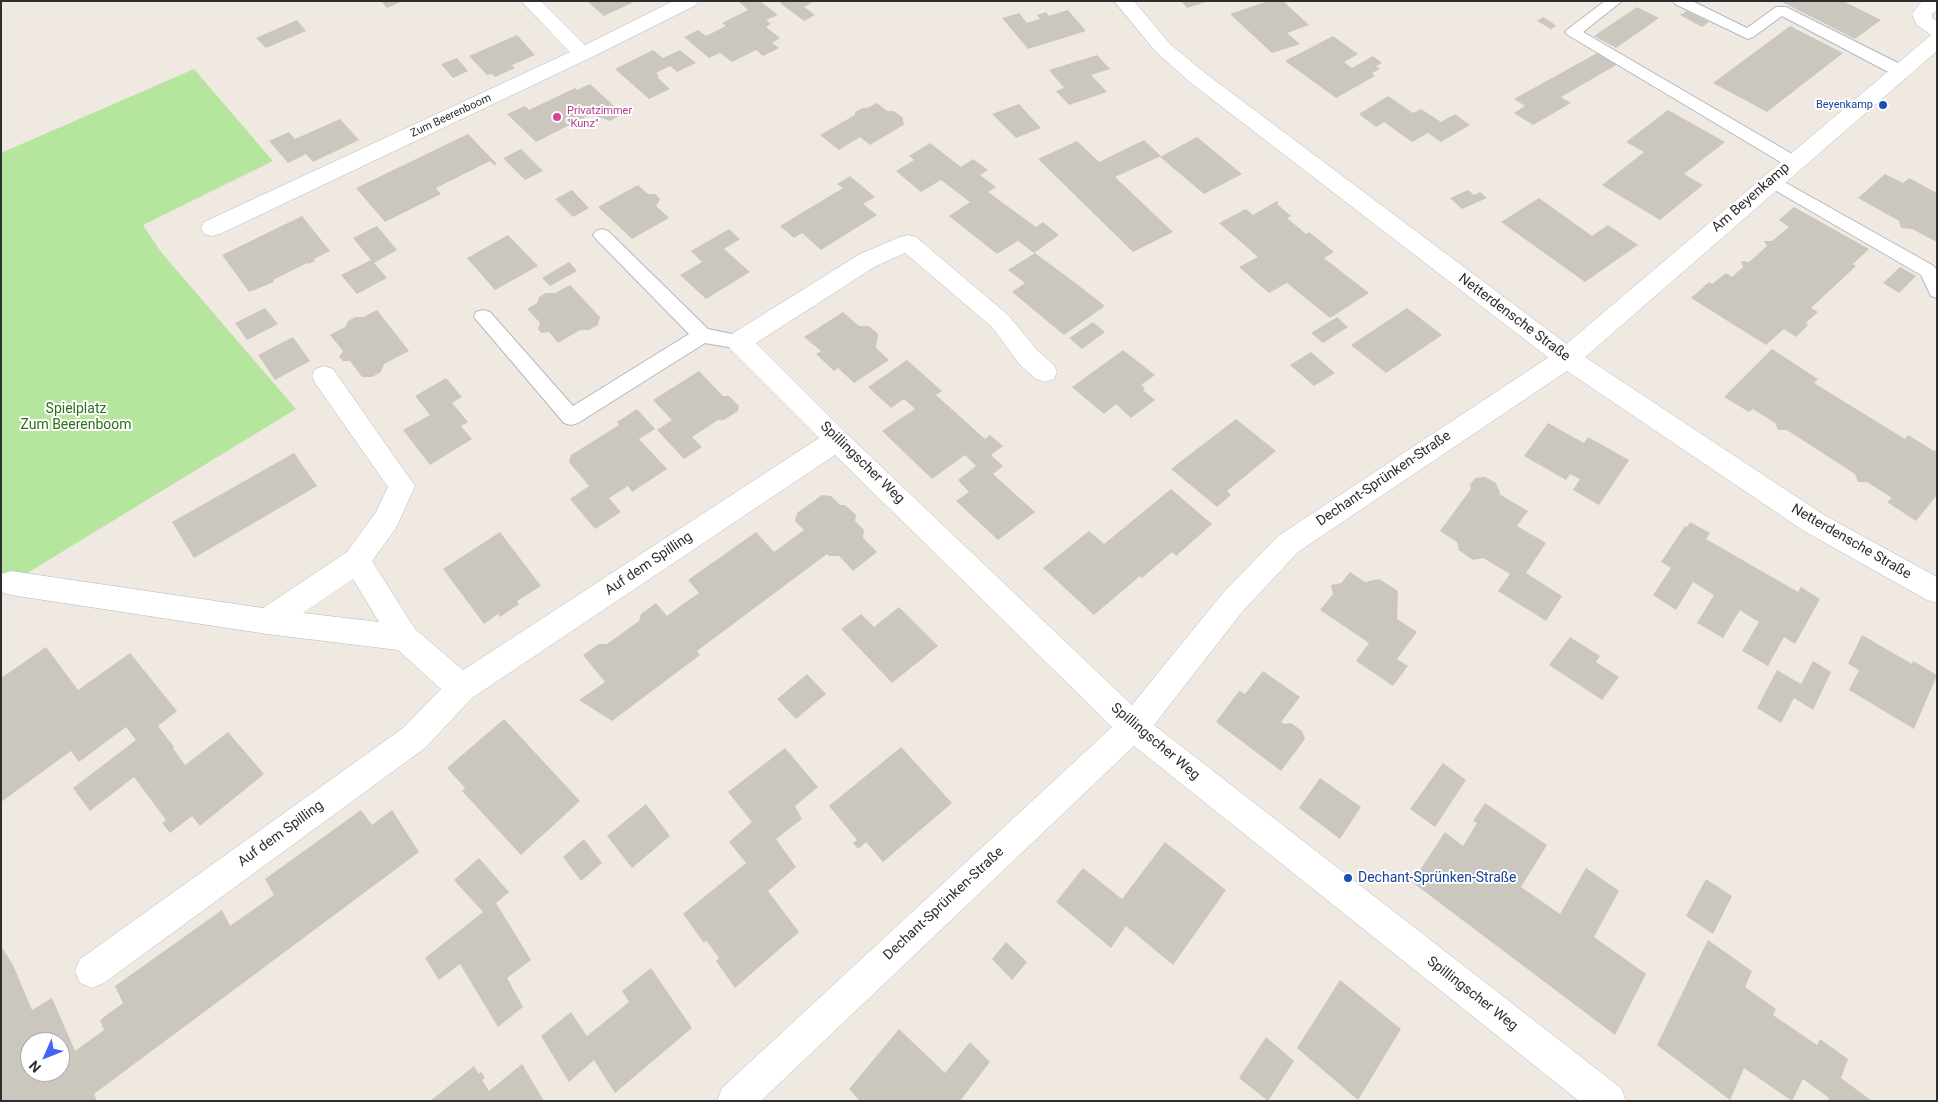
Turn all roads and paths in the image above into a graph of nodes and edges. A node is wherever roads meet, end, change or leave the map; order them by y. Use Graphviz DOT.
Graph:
graph roads {
  1 [pos="530,1"];
  2 [pos="689,1"];
  3 [pos="1123,1"];
  4 [pos="1615,1"];
  5 [pos="1680,1"];
  6 [pos="1928,4"];
  7 [pos="1937,31"];
  8 [pos="1937,40"];
  9 [pos="583,54"];
  10 [pos="1900,71"];
  11 [pos="1793,162"];
  12 [pos="1772,181"];
  13 [pos="212,228"];
  14 [pos="602,235"];
  15 [pos="1937,291"];
  16 [pos="483,317"];
  17 [pos="702,335"];
  18 [pos="739,342"];
  19 [pos="1567,358"];
  20 [pos="1045,372"];
  21 [pos="324,376"];
  22 [pos="837,440"];
  23 [pos="357,561"];
  24 [pos="11,583"];
  25 [pos="1937,591"];
  26 [pos="267,621"];
  27 [pos="405,638"];
  28 [pos="462,688"];
  29 [pos="1133,727"];
  30 [pos="92,971"];
  31 [pos="751,1095"];
  32 [pos="1608,1101"];
  1 -- 9 [label="street"];
  2 -- 9 [label="street, Zum Beerenboom"];
  3 -- 19 [label="street, Netterdensche Straße"];
  4 -- 11 [label="lane"];
  5 -- 10 [label="lane"];
  6 -- 7 [label="street"];
  8 -- 10 [label="street, Am Beyenkamp"];
  9 -- 13 [label="street, Zum Beerenboom"];
  10 -- 11 [label="street, Am Beyenkamp"];
  11 -- 12 [label="street, Am Beyenkamp"];
  12 -- 15 [label="lane"];
  12 -- 19 [label="street, Am Beyenkamp"];
  14 -- 17 [label="lane"];
  16 -- 17 [label="lane"];
  17 -- 18 [label="lane"];
  18 -- 20 [label="street"];
  18 -- 22 [label="street, Spillingscher Weg"];
  19 -- 25 [label="street, Netterdensche Straße"];
  19 -- 29 [label="street, Dechant-Sprünken-Straße"];
  21 -- 23 [label="street"];
  22 -- 28 [label="street, Auf dem Spilling"];
  22 -- 29 [label="street, Spillingscher Weg"];
  23 -- 26 [label="street"];
  23 -- 27 [label="street"];
  24 -- 26 [label="street"];
  26 -- 27 [label="street"];
  27 -- 28 [label="street"];
  28 -- 30 [label="street, Auf dem Spilling"];
  29 -- 31 [label="street, Dechant-Sprünken-Straße"];
  29 -- 32 [label="street, Spillingscher Weg"];
}
